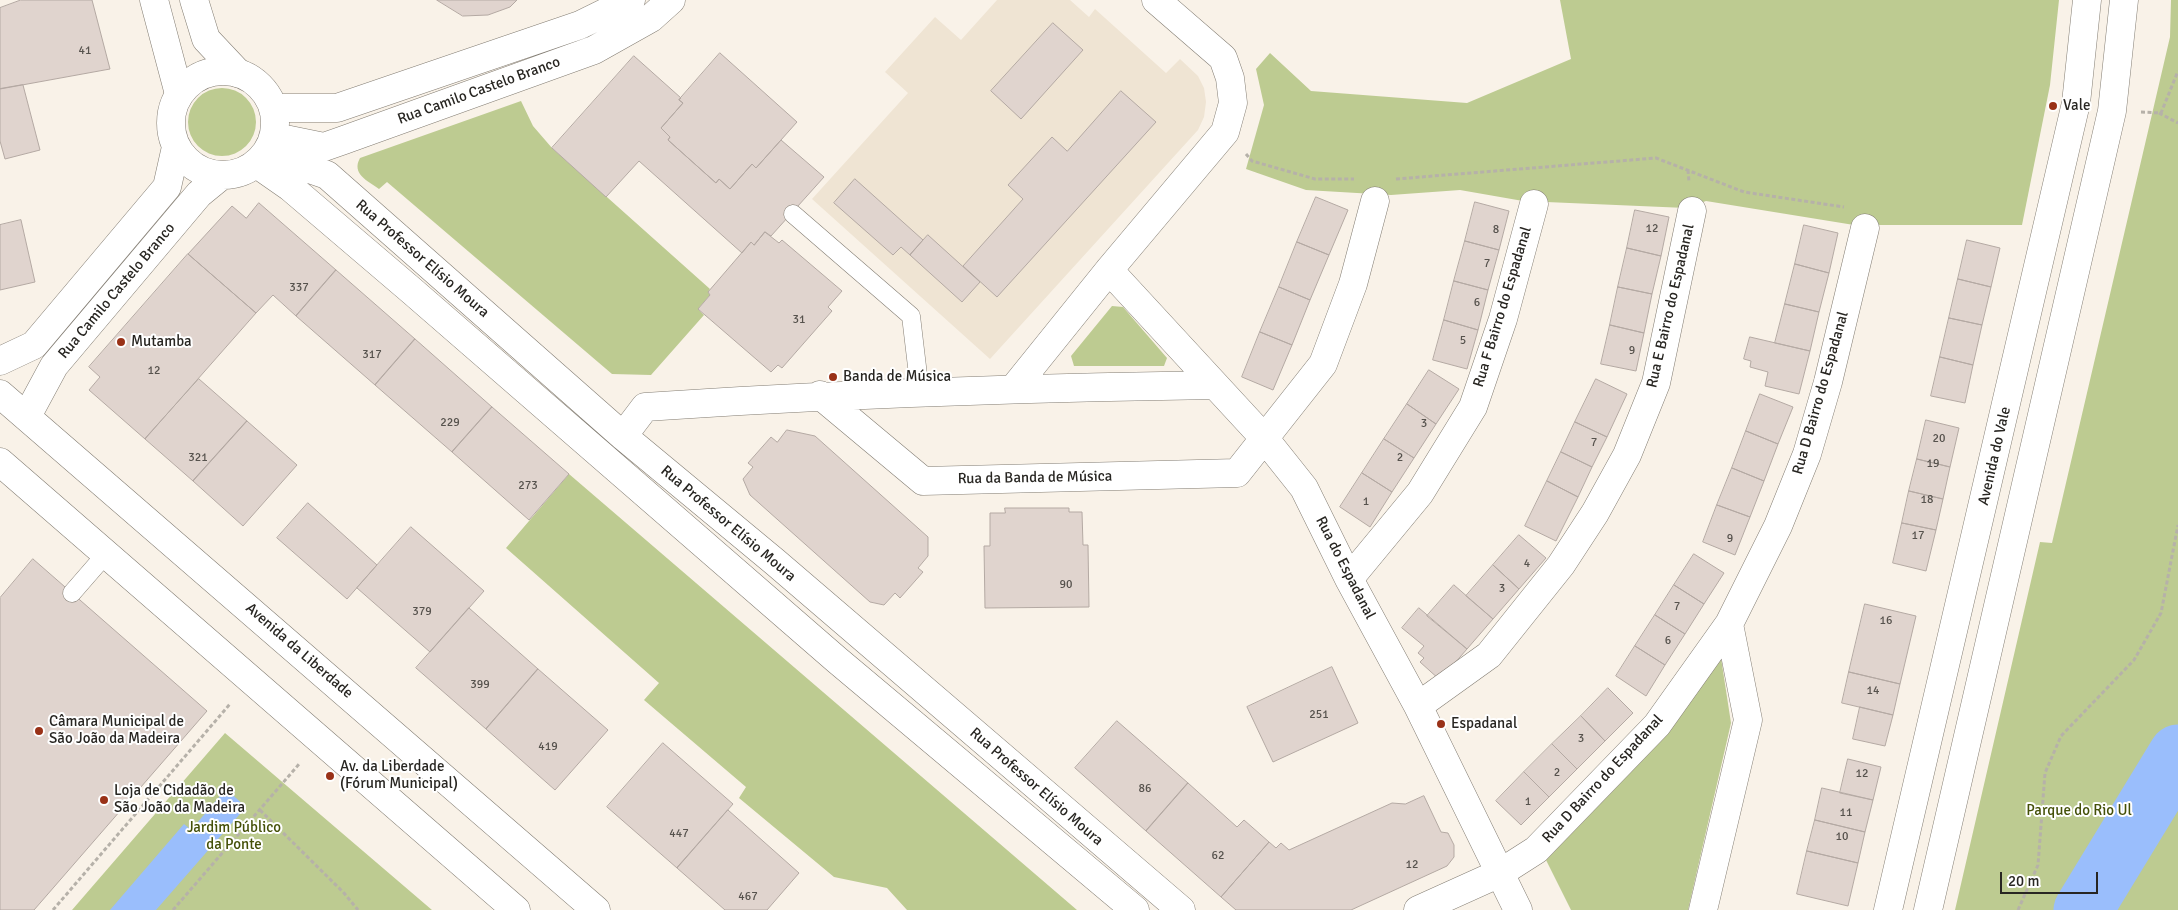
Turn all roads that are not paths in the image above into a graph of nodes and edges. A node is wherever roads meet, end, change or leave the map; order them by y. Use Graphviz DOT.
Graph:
graph roads {
  1 [pos="154,0"];
  2 [pos="194,0"];
  3 [pos="631,0"];
  4 [pos="671,0"];
  5 [pos="1156,0"];
  6 [pos="2087,0"];
  7 [pos="2124,0"];
  8 [pos="238,73"];
  9 [pos="179,94"];
  10 [pos="274,108"];
  11 [pos="176,147"];
  12 [pos="266,152"];
  13 [pos="221,176"];
  14 [pos="1376,201"];
  15 [pos="1534,204"];
  16 [pos="1692,211"];
  17 [pos="793,214"];
  18 [pos="1865,228"];
  19 [pos="1109,270"];
  20 [pos="0,361"];
  21 [pos="1215,384"];
  22 [pos="1014,388"];
  23 [pos="920,392"];
  24 [pos="0,394"];
  25 [pos="820,395"];
  26 [pos="27,416"];
  27 [pos="623,436"];
  28 [pos="1265,439"];
  29 [pos="0,462"];
  30 [pos="105,555"];
  31 [pos="1349,579"];
  32 [pos="72,593"];
  33 [pos="1729,624"];
  34 [pos="1418,706"];
  35 [pos="1500,873"];
  36 [pos="516,910"];
  37 [pos="596,910"];
  38 [pos="1135,910"];
  39 [pos="1181,910"];
  40 [pos="1418,910"];
  41 [pos="1518,910"];
  42 [pos="1703,910"];
  43 [pos="1888,910"];
  44 [pos="1928,910"];
  1 -- 9 [label="street"];
  2 -- 8 [label="street"];
  3 -- 10 [label="street, Rua Camilo Castelo Branco"];
  4 -- 12 [label="street, Rua Camilo Castelo Branco"];
  5 -- 19 [label="street"];
  6 -- 43 [label="street, Avenida do Vale"];
  7 -- 44 [label="street"];
  8 -- 9 [label="street"];
  8 -- 10 [label="street"];
  9 -- 11 [label="street, Rua Camilo Castelo Branco"];
  10 -- 12 [label="street"];
  11 -- 13 [label="street"];
  11 -- 20 [label="street, Rua Camilo Castelo Branco"];
  12 -- 13 [label="street, Rua Camilo Castelo Branco"];
  12 -- 27 [label="street, Rua Professor Elísio Moura"];
  12 -- 38 [label="street, Rua Professor Elísio Moura"];
  13 -- 26 [label="street, Rua Camilo Castelo Branco"];
  14 -- 28 [label="street, Rua da Banda de Música"];
  15 -- 31 [label="street, Rua F Bairro do Espadanal"];
  16 -- 34 [label="street, Rua E Bairro do Espadanal"];
  17 -- 23 [label="lane"];
  18 -- 33 [label="street, Rua D Bairro do Espadanal"];
  19 -- 21 [label="street, Rua do Espadanal"];
  19 -- 22 [label="street"];
  21 -- 22 [label="street"];
  21 -- 28 [label="street, Rua do Espadanal"];
  22 -- 23 [label="street"];
  23 -- 25 [label="street"];
  24 -- 26 [label="street, Avenida da Liberdade"];
  25 -- 27 [label="street"];
  25 -- 28 [label="street, Rua da Banda de Música"];
  26 -- 37 [label="street, Avenida da Liberdade"];
  27 -- 39 [label="street, Rua Professor Elísio Moura"];
  28 -- 31 [label="street, Rua do Espadanal"];
  29 -- 30 [label="street"];
  30 -- 32 [label="lane"];
  30 -- 36 [label="street"];
  31 -- 34 [label="street, Rua do Espadanal"];
  33 -- 35 [label="street, Rua D Bairro do Espadanal"];
  33 -- 42 [label="street"];
  34 -- 35 [label="street, Rua do Espadanal"];
  35 -- 40 [label="street"];
  35 -- 41 [label="street, Rua do Espadanal"];
}
